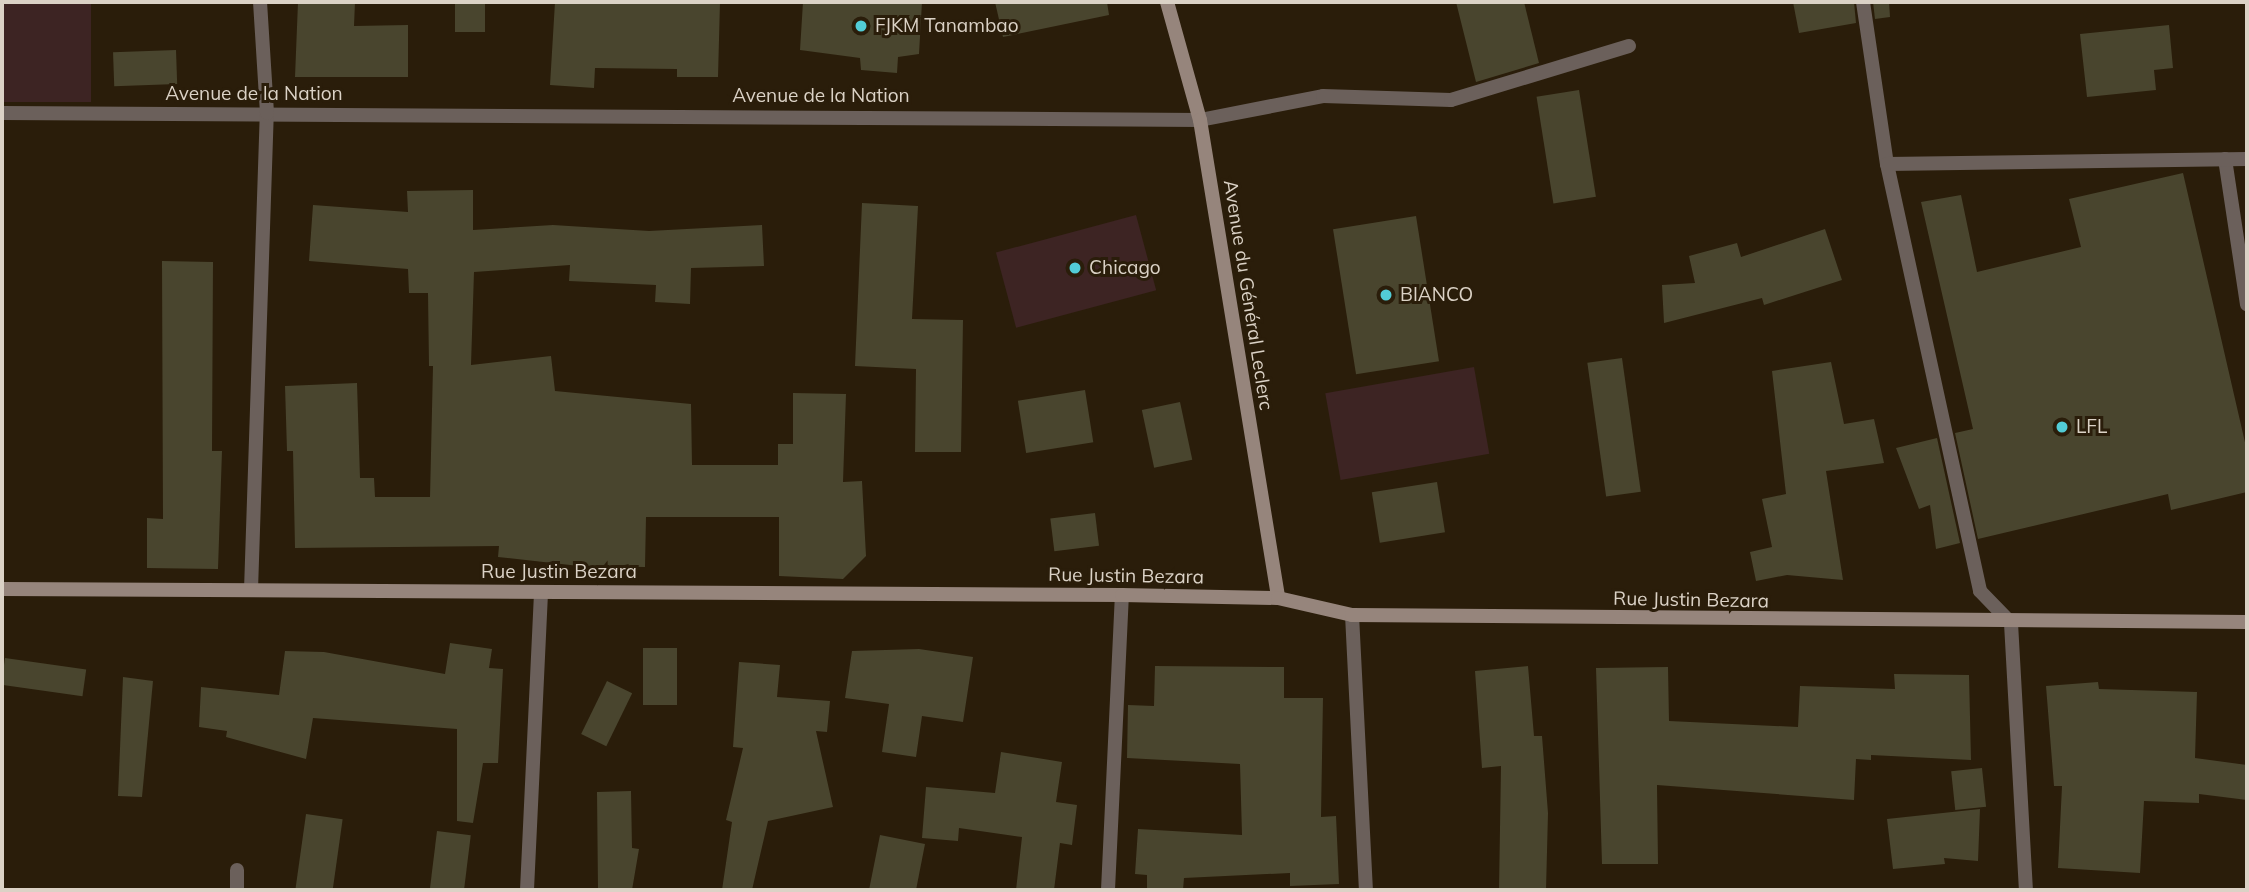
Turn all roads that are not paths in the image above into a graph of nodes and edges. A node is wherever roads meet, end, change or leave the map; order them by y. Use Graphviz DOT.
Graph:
graph roads {
  1 [pos="260,2"];
  2 [pos="1167,2"];
  3 [pos="1863,2"];
  4 [pos="1629,46"];
  5 [pos="2,113"];
  6 [pos="267,113"];
  7 [pos="1200,120"];
  8 [pos="2225,159"];
  9 [pos="2247,159"];
  10 [pos="1887,164"];
  11 [pos="2247,304"];
  12 [pos="2,589"];
  13 [pos="251,590"];
  14 [pos="541,592"];
  15 [pos="1122,595"];
  16 [pos="1278,598"];
  17 [pos="1352,615"];
  18 [pos="2247,622"];
  19 [pos="2011,623"];
  20 [pos="237,870"];
  21 [pos="237,890"];
  22 [pos="527,890"];
  23 [pos="1108,890"];
  24 [pos="1366,890"];
  25 [pos="2026,890"];
  1 -- 6 [label="street"];
  2 -- 7 [label="main road, Avenue du Général Leclerc"];
  3 -- 10 [label="street"];
  4 -- 7 [label="street, Avenue de la Nation"];
  5 -- 6 [label="street, Avenue de la Nation"];
  6 -- 7 [label="street, Avenue de la Nation"];
  6 -- 13 [label="street"];
  7 -- 16 [label="main road, Avenue du Général Leclerc"];
  8 -- 9 [label="street"];
  8 -- 10 [label="street"];
  8 -- 11 [label="street"];
  10 -- 19 [label="street"];
  12 -- 13 [label="main road, Rue Justin Bezara"];
  13 -- 14 [label="main road, Rue Justin Bezara"];
  14 -- 15 [label="main road, Rue Justin Bezara"];
  14 -- 22 [label="street"];
  15 -- 16 [label="main road, Rue Justin Bezara"];
  15 -- 23 [label="street"];
  16 -- 17 [label="main road, Rue Justin Bezara"];
  17 -- 19 [label="main road, Rue Justin Bezara"];
  17 -- 24 [label="street"];
  18 -- 19 [label="main road, Rue Justin Bezara"];
  19 -- 25 [label="street"];
  20 -- 21 [label="street"];
}
